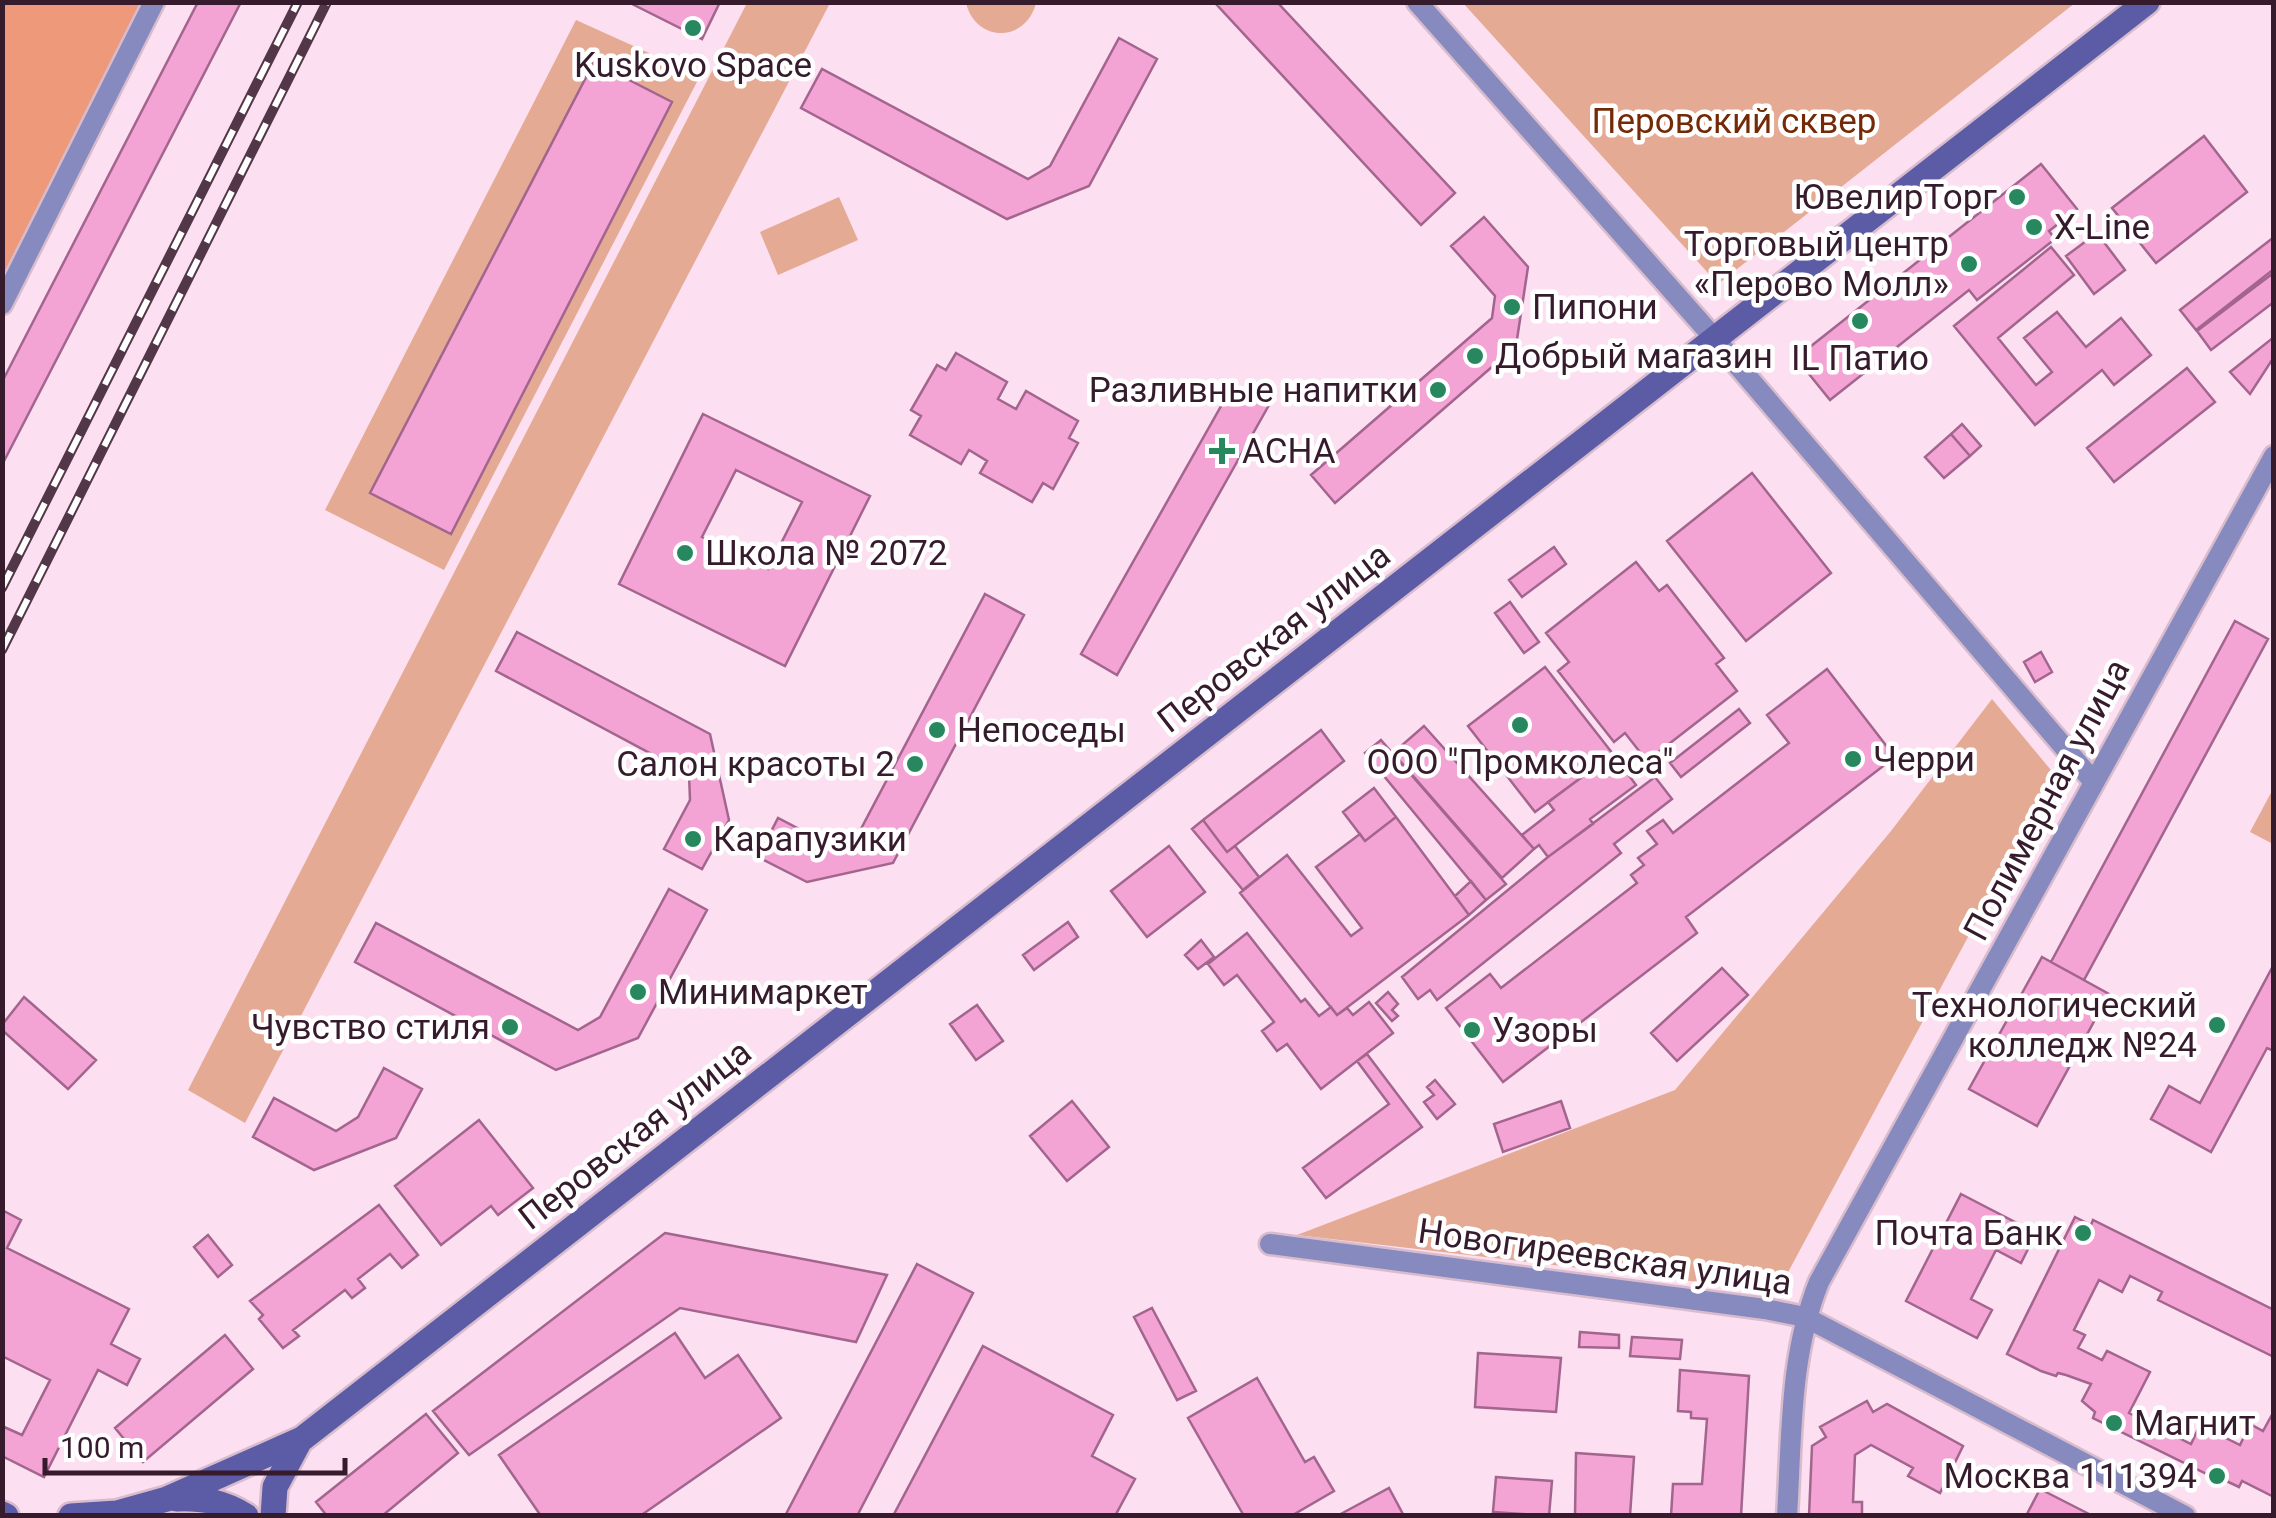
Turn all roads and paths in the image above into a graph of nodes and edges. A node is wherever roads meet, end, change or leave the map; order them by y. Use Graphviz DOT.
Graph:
graph roads {
  1 [pos="154,2"];
  2 [pos="1417,2"];
  3 [pos="2147,2"];
  4 [pos="2,304"];
  5 [pos="1714,340"];
  6 [pos="2274,456"];
  7 [pos="2094,780"];
  8 [pos="1270,1244"];
  9 [pos="1805,1318"];
  10 [pos="302,1439"];
  11 [pos="146,1507"];
  12 [pos="71,1516"];
  13 [pos="246,1516"];
  14 [pos="273,1516"];
  15 [pos="1787,1516"];
  16 [pos="2185,1516"];
  1 -- 4 [label="street"];
  2 -- 5 [label="street"];
  3 -- 5 [label="main road, Перовская улица"];
  5 -- 7 [label="street"];
  5 -- 10 [label="main road, Перовская улица"];
  6 -- 7 [label="street, Полимерная улица"];
  7 -- 9 [label="street, Полимерная улица"];
  8 -- 9 [label="street, Новогиреевская улица"];
  9 -- 15 [label="street, Полимерная улица"];
  9 -- 16 [label="street, Новогиреевская улица"];
  10 -- 11 [label="main road"];
  10 -- 14 [label="main road"];
  11 -- 12 [label="main road"];
  11 -- 13 [label="main road"];
}
